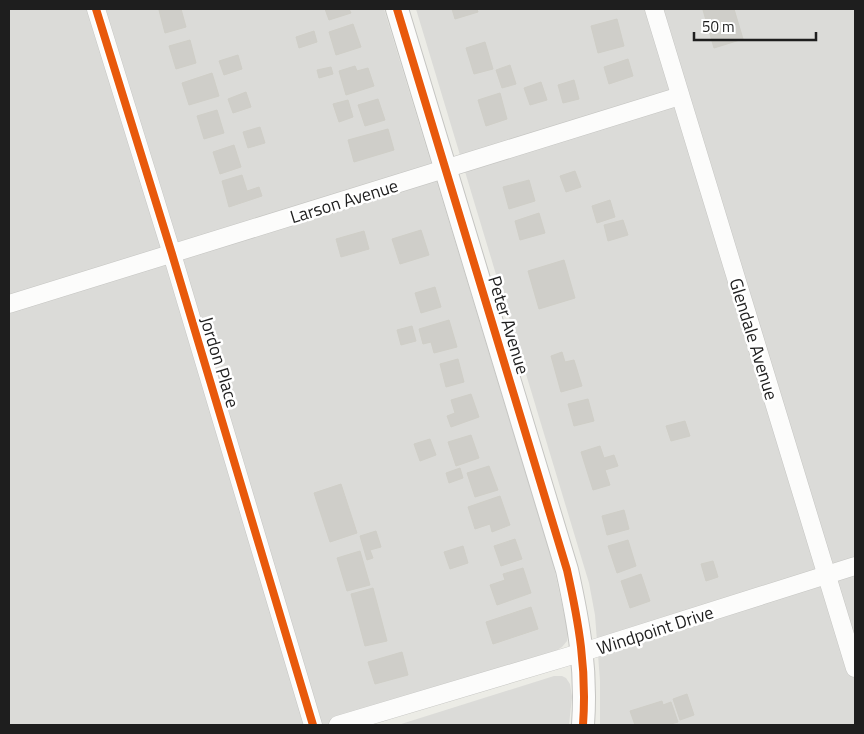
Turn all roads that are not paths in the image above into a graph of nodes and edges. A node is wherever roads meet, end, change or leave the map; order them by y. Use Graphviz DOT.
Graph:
graph roads {
  1 [pos="96,9"];
  2 [pos="397,9"];
  3 [pos="654,9"];
  4 [pos="680,96"];
  5 [pos="446,169"];
  6 [pos="172,254"];
  7 [pos="9,304"];
  8 [pos="855,566"];
  9 [pos="827,575"];
  10 [pos="583,652"];
  11 [pos="855,668"];
  12 [pos="313,725"];
  13 [pos="338,725"];
  14 [pos="583,725"];
  1 -- 6 [label="street, Jordon Place"];
  2 -- 5 [label="street, Peter Avenue"];
  3 -- 4 [label="street, Glendale Avenue"];
  4 -- 5 [label="street, Larson Avenue"];
  4 -- 9 [label="street, Glendale Avenue"];
  5 -- 6 [label="street, Larson Avenue"];
  5 -- 10 [label="street, Peter Avenue"];
  6 -- 7 [label="street, Larson Avenue"];
  6 -- 12 [label="street, Jordon Place"];
  8 -- 9 [label="street, Windpoint Drive"];
  9 -- 10 [label="street, Windpoint Drive"];
  9 -- 11 [label="street, Glendale Avenue"];
  10 -- 13 [label="street, Windpoint Drive"];
  10 -- 14 [label="street, Peter Avenue"];
}
